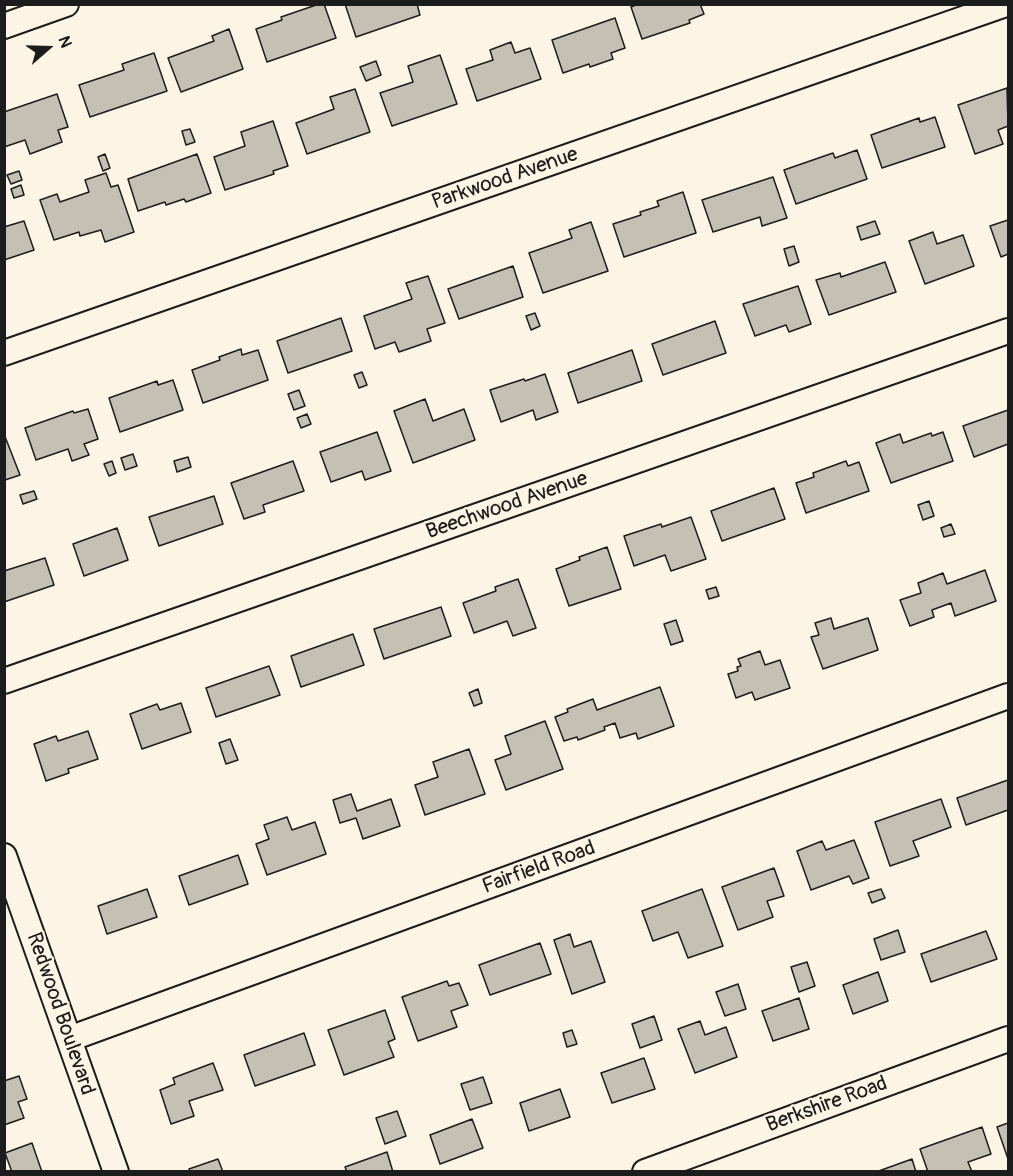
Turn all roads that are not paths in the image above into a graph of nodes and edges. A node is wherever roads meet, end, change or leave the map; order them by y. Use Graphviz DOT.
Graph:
graph roads {
  1 [pos="66,4"];
  2 [pos="1006,4"];
  3 [pos="4,26"];
  4 [pos="1008,331"];
  5 [pos="4,352"];
  6 [pos="4,681"];
  7 [pos="1008,696"];
  8 [pos="4,856"];
  9 [pos="69,1039"];
  10 [pos="1008,1039"];
  11 [pos="116,1172"];
  12 [pos="645,1172"];
  1 -- 3 [label="street"];
  2 -- 5 [label="street, Parkwood Avenue"];
  4 -- 6 [label="street, Beechwood Avenue"];
  7 -- 9 [label="street, Fairfield Road"];
  8 -- 9 [label="street, Redwood Boulevard"];
  9 -- 11 [label="street, Redwood Boulevard"];
  10 -- 12 [label="street, Berkshire Road"];
}
